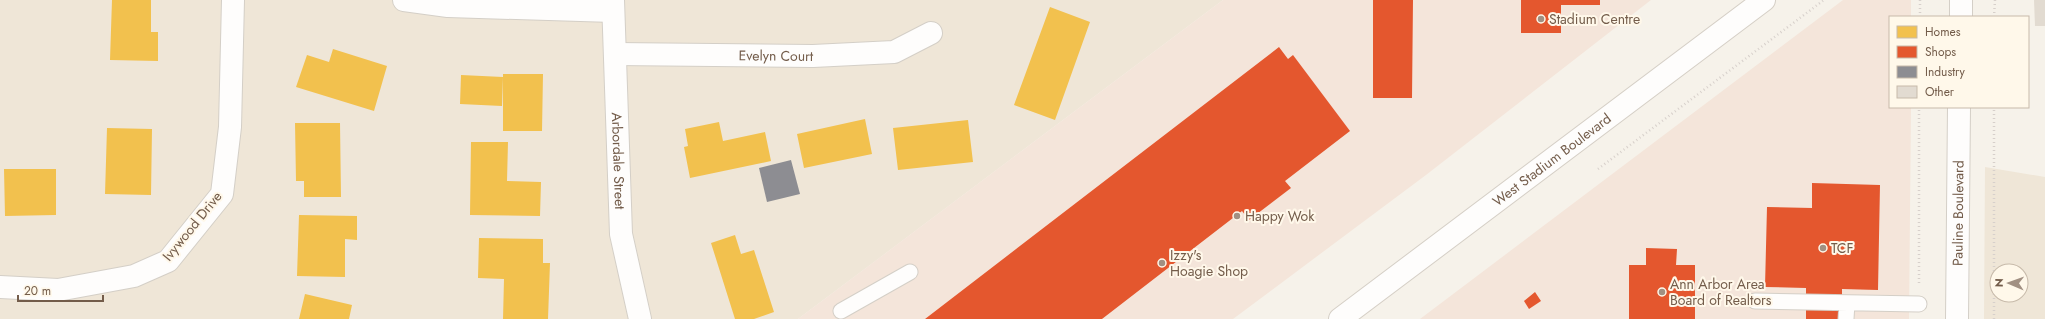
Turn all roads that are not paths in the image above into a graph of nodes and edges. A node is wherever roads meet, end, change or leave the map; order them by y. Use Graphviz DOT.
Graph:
graph roads {
  1 [pos="233,0"];
  2 [pos="404,0"];
  3 [pos="1764,0"];
  4 [pos="1962,0"];
  5 [pos="613,6"];
  6 [pos="1961,16"];
  7 [pos="931,33"];
  8 [pos="615,54"];
  9 [pos="1959,108"];
  10 [pos="910,272"];
  11 [pos="0,287"];
  12 [pos="1755,301"];
  13 [pos="1847,303"];
  14 [pos="1919,304"];
  15 [pos="840,316"];
  16 [pos="640,319"];
  17 [pos="1340,319"];
  18 [pos="1846,319"];
  19 [pos="1957,319"];
  1 -- 11 [label="street, Ivywood Drive"];
  2 -- 5 [label="street"];
  3 -- 17 [label="street, West Stadium Boulevard"];
  4 -- 6 [label="street"];
  5 -- 8 [label="street, Arbordale Street"];
  7 -- 8 [label="street, Evelyn Court"];
  8 -- 16 [label="street, Arbordale Street"];
  9 -- 19 [label="street, Pauline Boulevard"];
  10 -- 15 [label="lane"];
  12 -- 13 [label="lane"];
  13 -- 14 [label="lane"];
  13 -- 18 [label="lane"];
}
